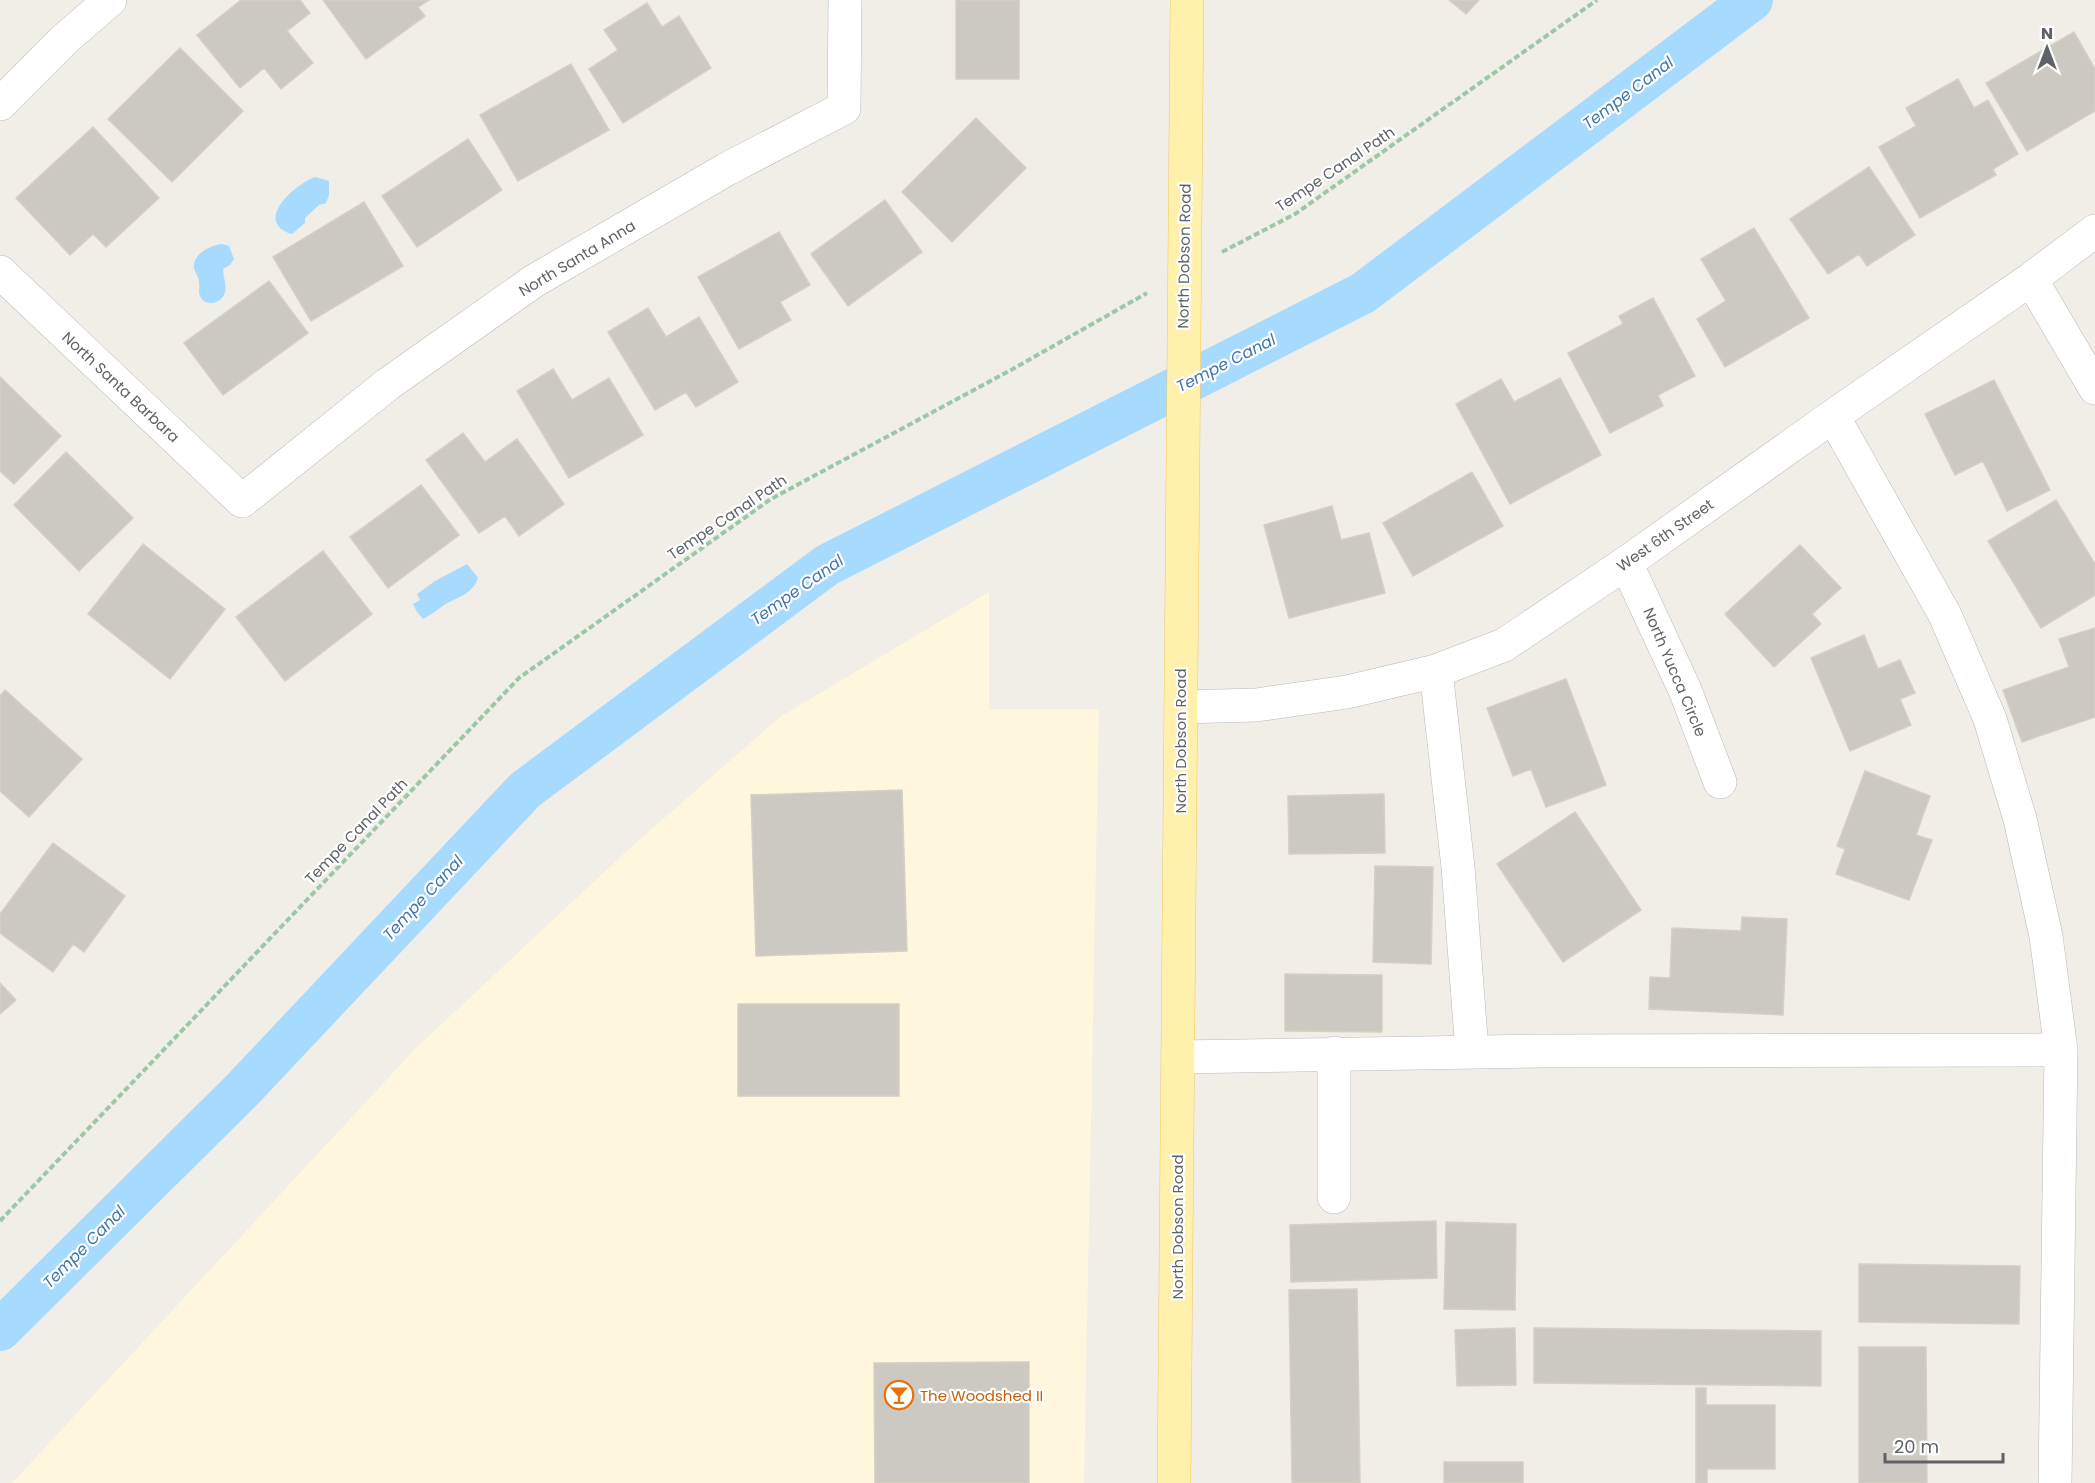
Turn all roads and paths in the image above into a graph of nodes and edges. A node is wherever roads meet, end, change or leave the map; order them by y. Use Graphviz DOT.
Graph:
graph roads {
  1 [pos="110,0"];
  2 [pos="845,0"];
  3 [pos="1187,0"];
  4 [pos="1597,0"];
  5 [pos="0,104"];
  6 [pos="2095,231"];
  7 [pos="0,272"];
  8 [pos="2031,279"];
  9 [pos="1184,287"];
  10 [pos="2095,388"];
  11 [pos="1833,416"];
  12 [pos="242,501"];
  13 [pos="1626,563"];
  14 [pos="1436,671"];
  15 [pos="1180,707"];
  16 [pos="1720,782"];
  17 [pos="2061,1050"];
  18 [pos="1472,1052"];
  19 [pos="1334,1053"];
  20 [pos="1178,1057"];
  21 [pos="1334,1197"];
  22 [pos="0,1221"];
  23 [pos="1174,1483"];
  24 [pos="2055,1483"];
  1 -- 5 [label="street"];
  2 -- 12 [label="street, North Santa Anna"];
  3 -- 9 [label="main road, North Dobson Road"];
  4 -- 9 [label="path, Tempe Canal Path"];
  6 -- 8 [label="street, West 6th Street"];
  7 -- 12 [label="street, North Santa Barbara"];
  8 -- 10 [label="street"];
  8 -- 11 [label="street, West 6th Street"];
  9 -- 15 [label="main road, North Dobson Road"];
  9 -- 22 [label="path, Tempe Canal Path"];
  11 -- 13 [label="street, West 6th Street"];
  11 -- 17 [label="street"];
  13 -- 14 [label="street, West 6th Street"];
  13 -- 16 [label="street, North Yucca Circle"];
  14 -- 15 [label="street, West 6th Street"];
  14 -- 18 [label="street"];
  15 -- 20 [label="main road, North Dobson Road"];
  17 -- 18 [label="street"];
  17 -- 24 [label="street"];
  18 -- 19 [label="street"];
  19 -- 20 [label="street"];
  19 -- 21 [label="street"];
  20 -- 23 [label="main road, North Dobson Road"];
}
